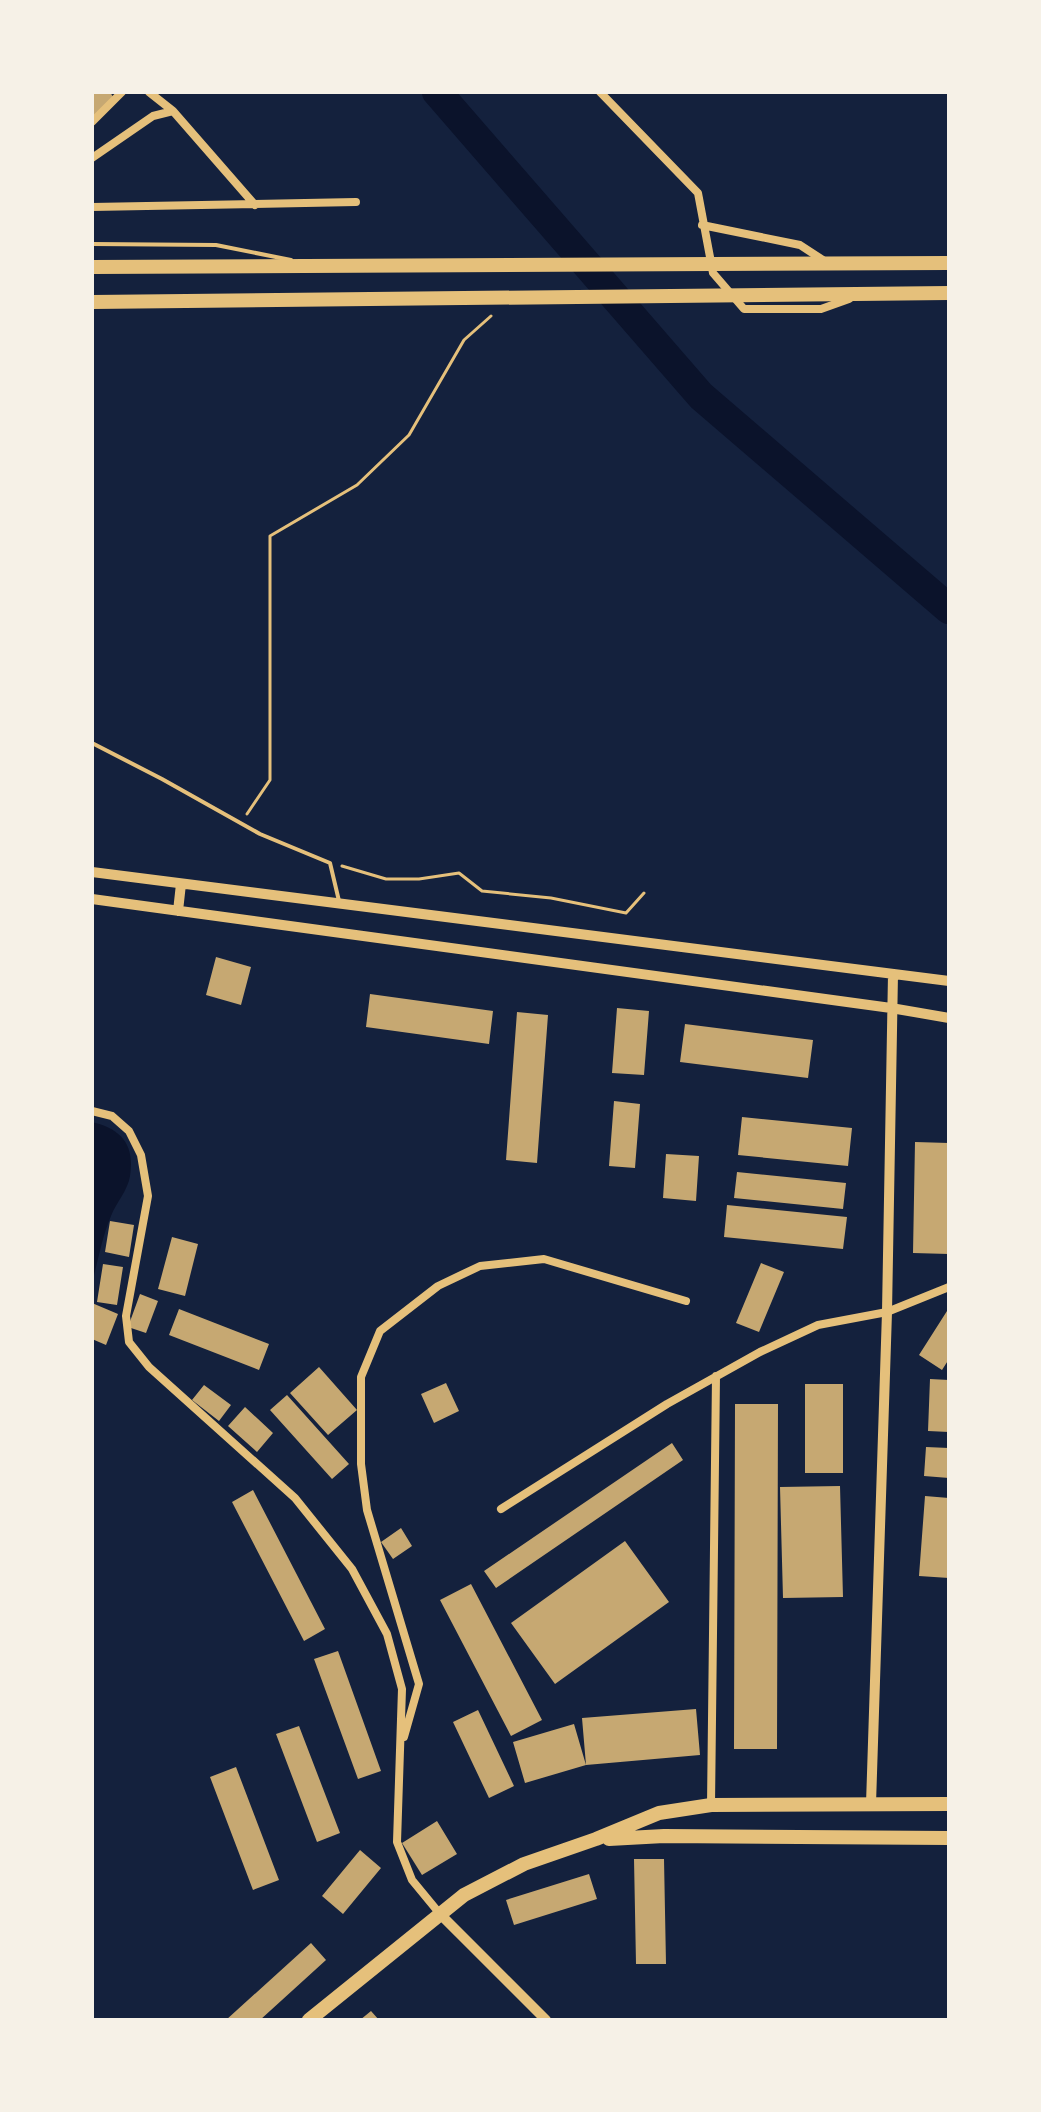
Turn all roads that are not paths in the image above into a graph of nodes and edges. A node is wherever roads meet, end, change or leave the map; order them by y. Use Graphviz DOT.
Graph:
graph roads {
  1 [pos="122,92"];
  2 [pos="149,92"];
  3 [pos="600,92"];
  4 [pos="173,111"];
  5 [pos="92,122"];
  6 [pos="92,158"];
  7 [pos="356,202"];
  8 [pos="255,205"];
  9 [pos="92,207"];
  10 [pos="702,225"];
  11 [pos="92,244"];
  12 [pos="949,263"];
  13 [pos="830,265"];
  14 [pos="92,267"];
  15 [pos="329,267"];
  16 [pos="949,293"];
  17 [pos="861,294"];
  18 [pos="92,302"];
  19 [pos="92,743"];
  20 [pos="92,872"];
  21 [pos="181,884"];
  22 [pos="92,899"];
  23 [pos="340,904"];
  24 [pos="178,911"];
  25 [pos="893,974"];
  26 [pos="949,981"];
  27 [pos="891,1008"];
  28 [pos="949,1018"];
  29 [pos="92,1111"];
  30 [pos="949,1287"];
  31 [pos="686,1301"];
  32 [pos="887,1312"];
  33 [pos="716,1376"];
  34 [pos="501,1509"];
  35 [pos="400,1749"];
  36 [pos="871,1804"];
  37 [pos="949,1804"];
  38 [pos="711,1805"];
  39 [pos="949,1838"];
  40 [pos="596,1839"];
  41 [pos="440,1914"];
  42 [pos="309,2020"];
  43 [pos="546,2020"];
  1 -- 5 [label="street"];
  2 -- 4 [label="street"];
  3 -- 10 [label="street"];
  4 -- 6 [label="street"];
  4 -- 8 [label="street"];
  7 -- 8 [label="street"];
  8 -- 9 [label="street"];
  10 -- 13 [label="street"];
  10 -- 17 [label="street"];
  11 -- 15 [label="lane"];
  12 -- 13 [label="highway"];
  13 -- 15 [label="highway"];
  14 -- 15 [label="highway"];
  16 -- 17 [label="highway"];
  17 -- 18 [label="highway"];
  19 -- 23 [label="lane"];
  20 -- 21 [label="street"];
  21 -- 23 [label="street"];
  21 -- 24 [label="street"];
  22 -- 24 [label="street"];
  23 -- 25 [label="street"];
  24 -- 27 [label="street"];
  25 -- 26 [label="street"];
  25 -- 27 [label="street"];
  27 -- 28 [label="street"];
  27 -- 32 [label="street"];
  29 -- 35 [label="street"];
  30 -- 32 [label="street"];
  31 -- 35 [label="street"];
  32 -- 33 [label="street"];
  32 -- 36 [label="street"];
  33 -- 34 [label="street"];
  33 -- 38 [label="street"];
  35 -- 41 [label="street"];
  36 -- 37 [label="highway"];
  36 -- 38 [label="highway"];
  38 -- 40 [label="highway"];
  39 -- 40 [label="highway"];
  40 -- 41 [label="highway"];
  41 -- 42 [label="highway"];
  41 -- 43 [label="street"];
}
